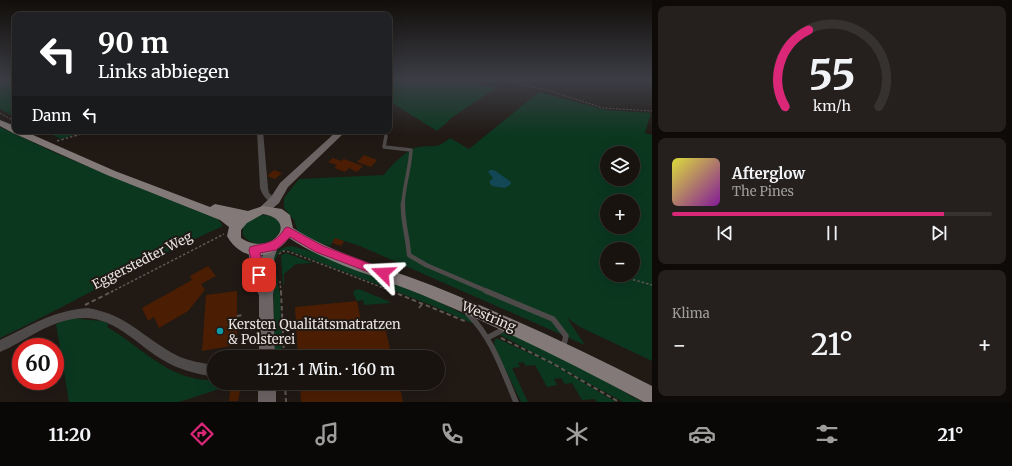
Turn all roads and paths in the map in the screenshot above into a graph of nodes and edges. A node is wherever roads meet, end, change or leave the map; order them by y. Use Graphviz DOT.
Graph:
graph roads {
  1 [pos="571,98"];
  2 [pos="652,111"];
  3 [pos="0,113"];
  4 [pos="12,120"];
  5 [pos="0,123"];
  6 [pos="12,129"];
  7 [pos="23,134"];
  8 [pos="83,134"];
  9 [pos="260,134"];
  10 [pos="339,134"];
  11 [pos="386,136"];
  12 [pos="52,139"];
  13 [pos="294,178"];
  14 [pos="274,201"];
  15 [pos="186,202"];
  16 [pos="264,210"];
  17 [pos="247,214"];
  18 [pos="280,214"];
  19 [pos="236,225"];
  20 [pos="288,230"];
  21 [pos="226,233"];
  22 [pos="320,249"];
  23 [pos="254,250"];
  24 [pos="276,250"];
  25 [pos="279,278"];
  26 [pos="640,282"];
  27 [pos="652,285"];
  28 [pos="266,294"];
  29 [pos="448,299"];
  30 [pos="423,303"];
  31 [pos="419,308"];
  32 [pos="72,314"];
  33 [pos="243,315"];
  34 [pos="237,316"];
  35 [pos="510,326"];
  36 [pos="481,328"];
  37 [pos="490,336"];
  38 [pos="0,346"];
  39 [pos="267,350"];
  40 [pos="284,350"];
  41 [pos="563,350"];
  42 [pos="207,370"];
  43 [pos="267,390"];
  44 [pos="285,390"];
  45 [pos="652,396"];
  46 [pos="268,402"];
  47 [pos="286,402"];
  48 [pos="516,402"];
  49 [pos="619,402"];
  1 -- 2 [label="path"];
  3 -- 4 [label="path"];
  5 -- 6 [label="main road"];
  7 -- 15 [label="main road"];
  8 -- 12 [label="path"];
  9 -- 14 [label="street"];
  10 -- 13 [label="main road"];
  11 -- 41 [label="lane"];
  13 -- 14 [label="main road"];
  13 -- 18 [label="main road"];
  14 -- 16 [label="main road"];
  15 -- 17 [label="main road"];
  15 -- 19 [label="main road"];
  16 -- 17 [label="main road"];
  16 -- 18 [label="main road"];
  17 -- 19 [label="main road"];
  18 -- 20 [label="main road"];
  19 -- 23 [label="main road"];
  20 -- 22 [label="main road, Westring"];
  20 -- 24 [label="main road"];
  21 -- 32 [label="path, Eggerstedter Weg"];
  22 -- 24 [label="main road, Westring"];
  22 -- 29 [label="main road, Westring"];
  23 -- 24 [label="main road"];
  23 -- 28 [label="main road"];
  24 -- 28 [label="main road"];
  24 -- 30 [label="path"];
  25 -- 40 [label="path"];
  26 -- 27 [label="path"];
  28 -- 39 [label="main road"];
  29 -- 35 [label="main road, Westring"];
  29 -- 36 [label="lane"];
  30 -- 31 [label="path"];
  30 -- 36 [label="path"];
  32 -- 38 [label="street"];
  32 -- 42 [label="street"];
  33 -- 34 [label="path"];
  35 -- 37 [label="lane"];
  35 -- 41 [label="main road, Westring"];
  36 -- 37 [label="lane"];
  37 -- 48 [label="lane"];
  37 -- 49 [label="path"];
  41 -- 45 [label="main road, Westring"];
  43 -- 46 [label="main road"];
  44 -- 47 [label="path"];
}
